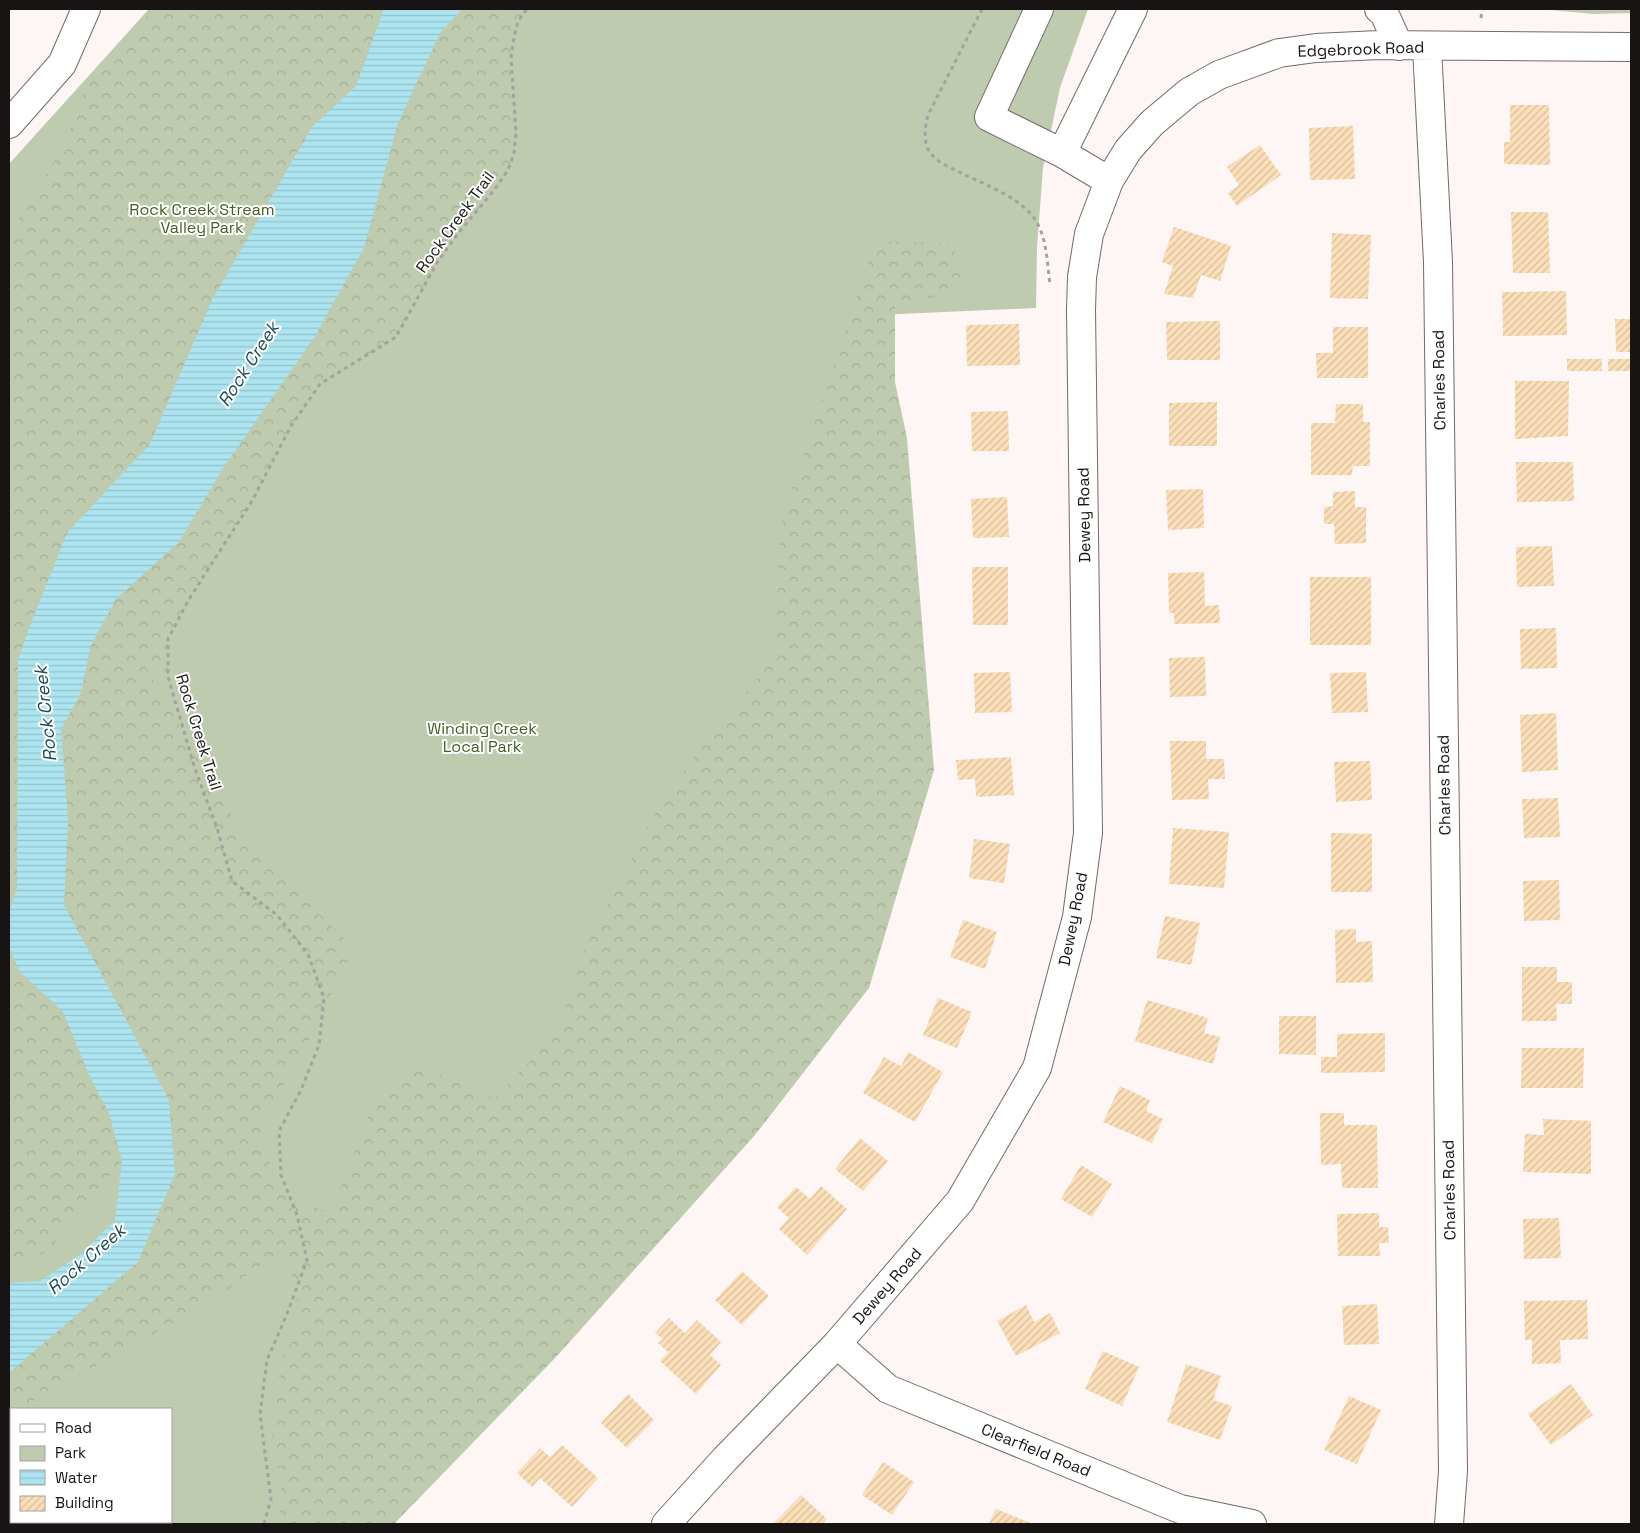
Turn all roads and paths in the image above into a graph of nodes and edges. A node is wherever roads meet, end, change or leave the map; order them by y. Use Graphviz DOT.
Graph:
graph roads {
  1 [pos="86,9"];
  2 [pos="527,9"];
  3 [pos="982,9"];
  4 [pos="1039,9"];
  5 [pos="1133,9"];
  6 [pos="1379,9"];
  7 [pos="1399,46"];
  8 [pos="1427,46"];
  9 [pos="1631,47"];
  10 [pos="9,124"];
  11 [pos="1062,153"];
  12 [pos="1110,180"];
  13 [pos="1051,288"];
  14 [pos="837,1344"];
  15 [pos="264,1524"];
  16 [pos="666,1524"];
  17 [pos="1252,1524"];
  18 [pos="1449,1524"];
  1 -- 10 [label="street"];
  2 -- 15 [label="path, Rock Creek Trail"];
  3 -- 13 [label="path"];
  4 -- 11 [label="street"];
  5 -- 11 [label="street"];
  6 -- 7 [label="street"];
  7 -- 8 [label="street, Edgebrook Road"];
  7 -- 12 [label="street, Edgebrook Road"];
  8 -- 9 [label="street, Edgebrook Road"];
  8 -- 18 [label="street, Charles Road"];
  11 -- 12 [label="street"];
  12 -- 14 [label="street, Dewey Road"];
  14 -- 16 [label="street, Dewey Road"];
  14 -- 17 [label="street, Clearfield Road"];
}
